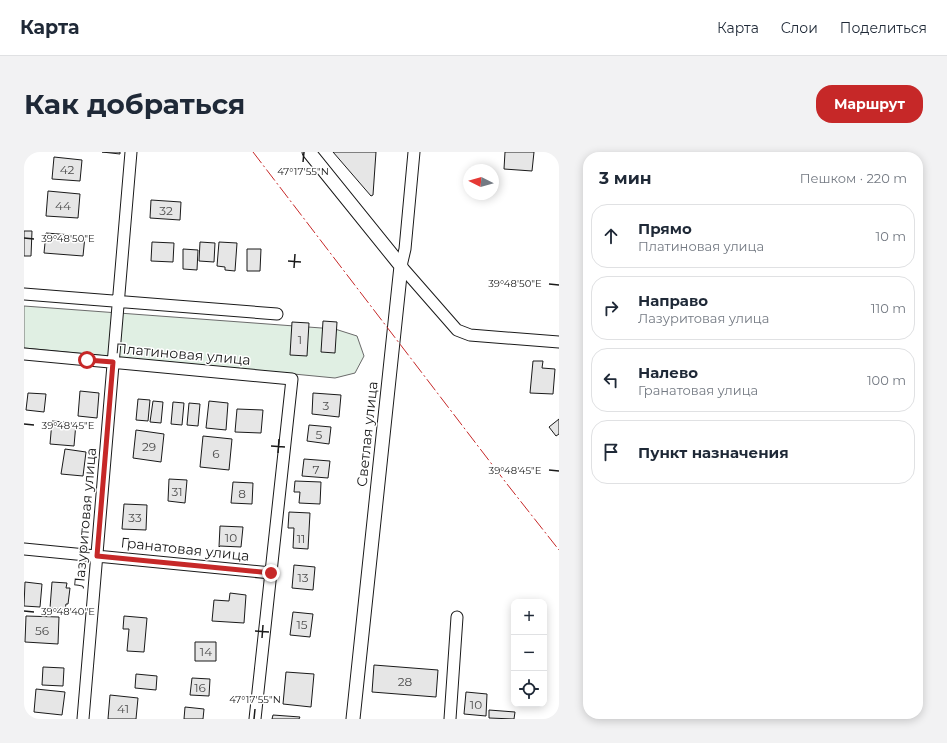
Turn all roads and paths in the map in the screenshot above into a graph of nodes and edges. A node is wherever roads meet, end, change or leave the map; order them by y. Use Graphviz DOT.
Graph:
graph roads {
  1 [pos="130,152"];
  2 [pos="309,152"];
  3 [pos="414,152"];
  4 [pos="401,266"];
  5 [pos="24,294"];
  6 [pos="118,301"];
  7 [pos="277,314"];
  8 [pos="559,342"];
  9 [pos="24,354"];
  10 [pos="113,362"];
  11 [pos="24,548"];
  12 [pos="97,556"];
  13 [pos="271,573"];
  14 [pos="457,617"];
  15 [pos="83,719"];
  16 [pos="255,719"];
  17 [pos="354,719"];
  18 [pos="450,719"];
  1 -- 6 [label="street, Лазуритовая улица"];
  2 -- 4 [label="street"];
  3 -- 4 [label="street, Светлая улица"];
  4 -- 8 [label="street"];
  4 -- 17 [label="street, Светлая улица"];
  5 -- 6 [label="street"];
  6 -- 7 [label="street"];
  6 -- 10 [label="street, Лазуритовая улица"];
  9 -- 10 [label="street, Платиновая улица"];
  10 -- 12 [label="street, Лазуритовая улица"];
  10 -- 13 [label="street, Платиновая улица"];
  11 -- 12 [label="street, Гранатовая улица"];
  12 -- 13 [label="street, Гранатовая улица"];
  12 -- 15 [label="street, Лазуритовая улица"];
  13 -- 16 [label="street"];
  14 -- 18 [label="street"];
}
